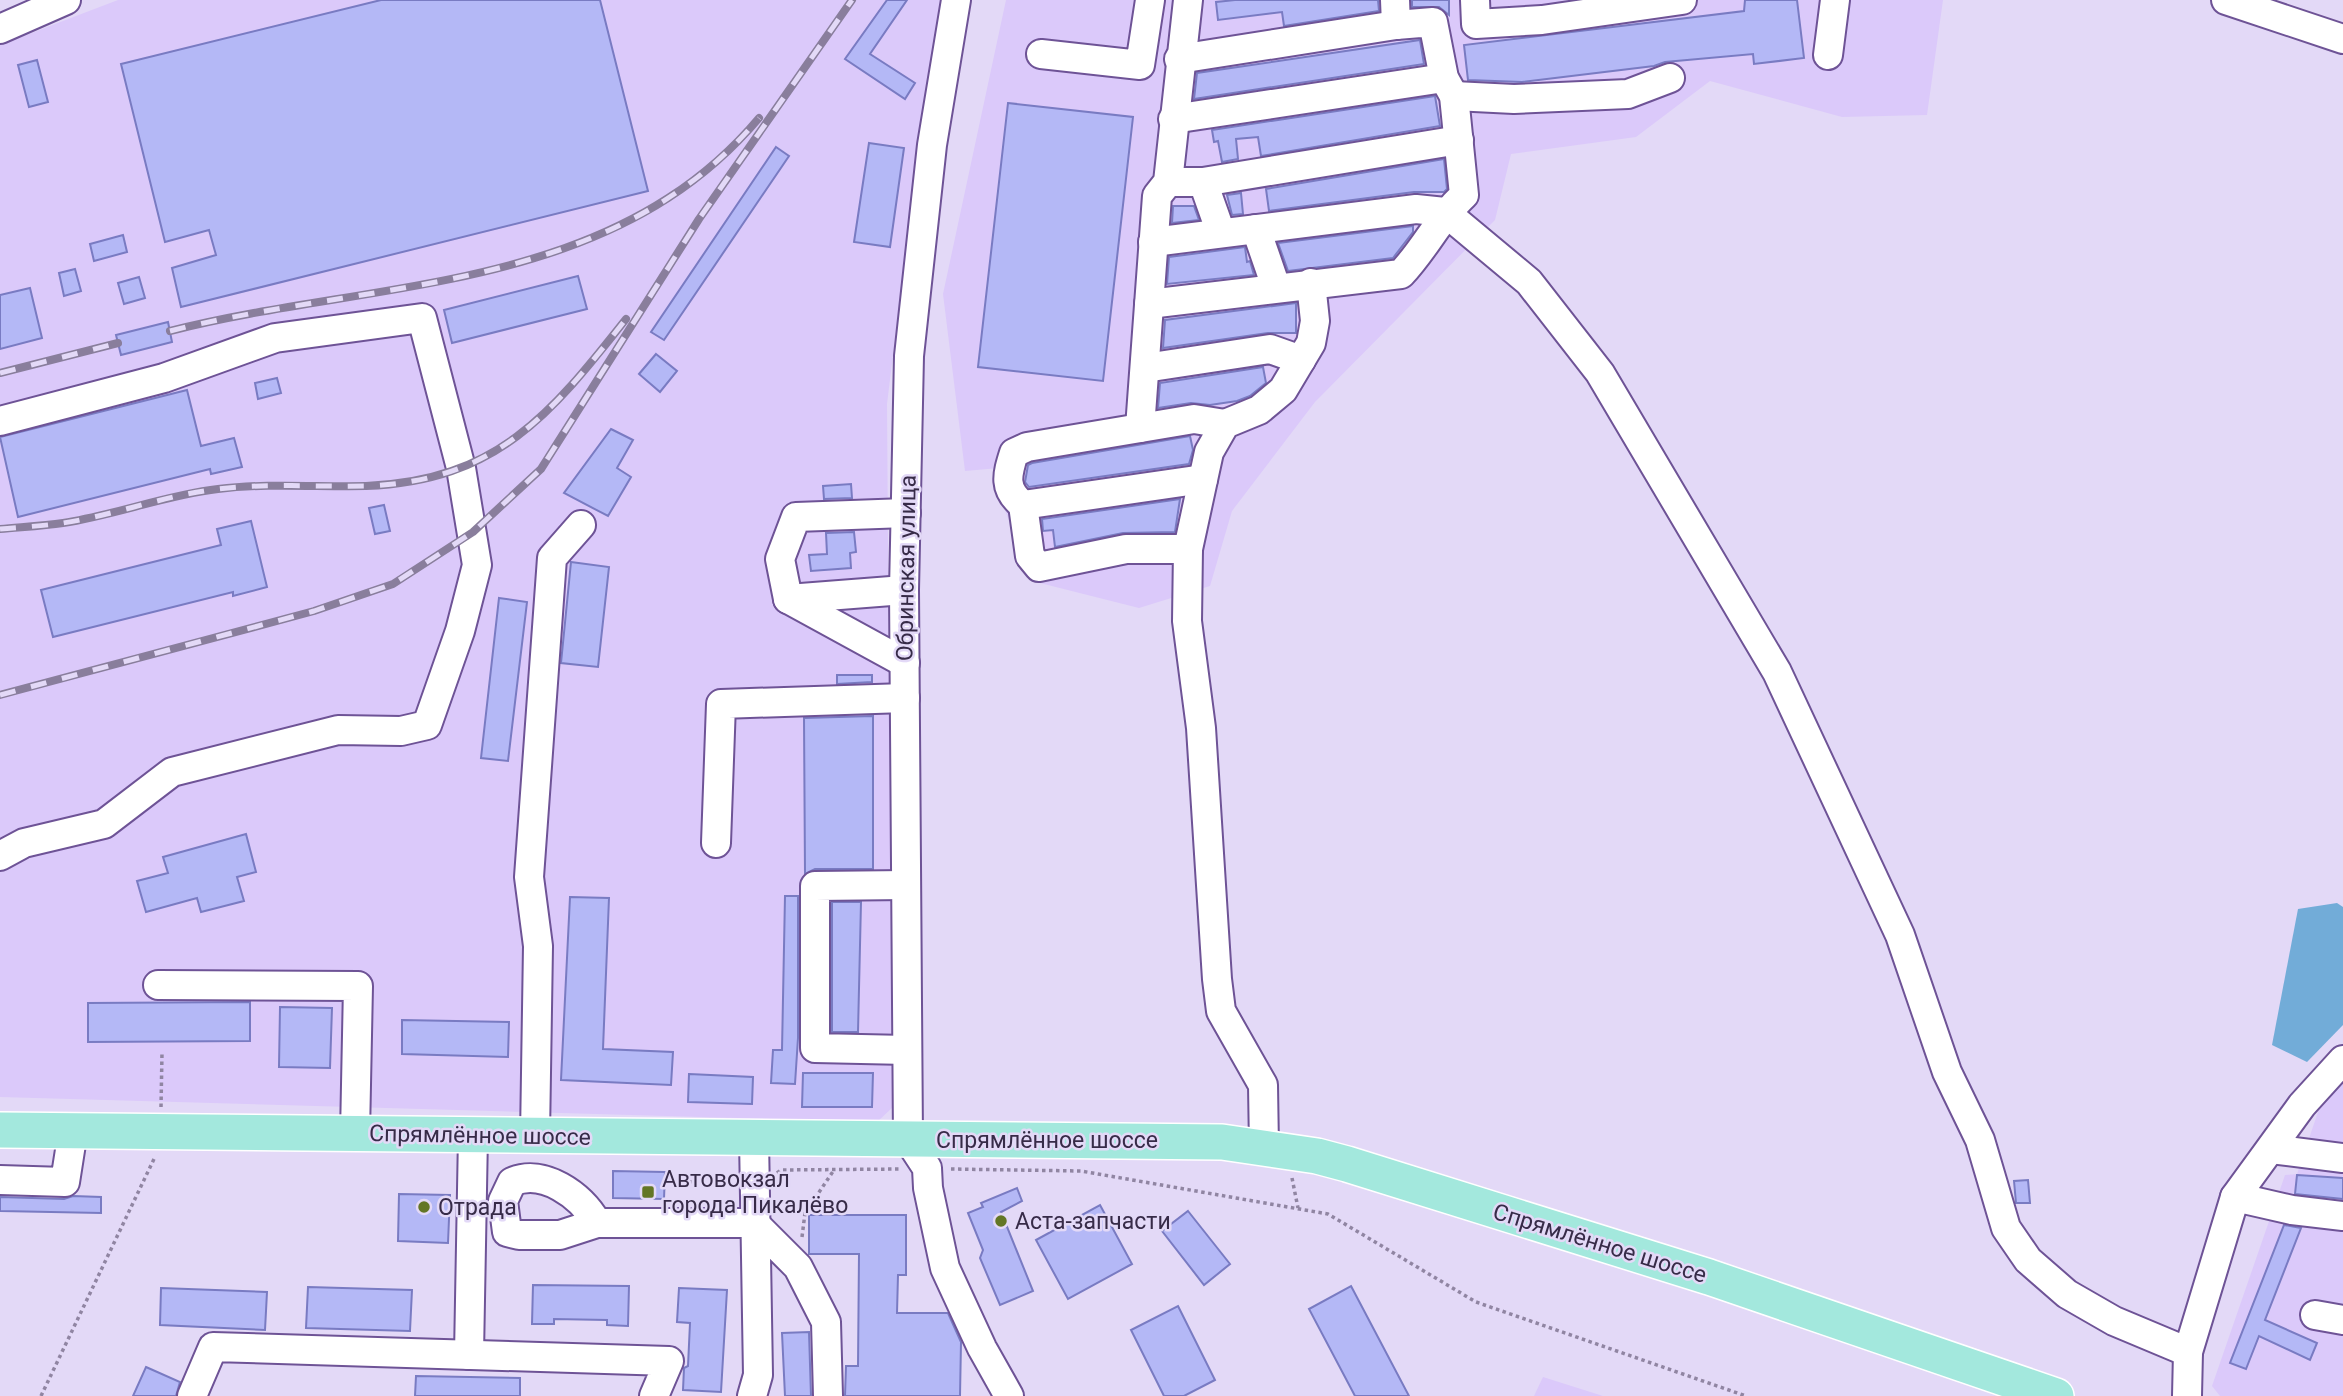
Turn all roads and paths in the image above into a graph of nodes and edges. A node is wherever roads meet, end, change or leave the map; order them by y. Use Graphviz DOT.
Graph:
graph roads {
  1 [pos="66,0"];
  2 [pos="956,0"];
  3 [pos="1150,0"];
  4 [pos="1188,0"];
  5 [pos="1475,0"];
  6 [pos="1682,0"];
  7 [pos="1835,0"];
  8 [pos="2226,0"];
  9 [pos="1544,10"];
  10 [pos="1395,13"];
  11 [pos="0,29"];
  12 [pos="2343,39"];
  13 [pos="1041,54"];
  14 [pos="1828,55"];
  15 [pos="1179,59"];
  16 [pos="1670,78"];
  17 [pos="1449,87"];
  18 [pos="1173,119"];
  19 [pos="1459,140"];
  20 [pos="1203,182"];
  21 [pos="1168,183"];
  22 [pos="1445,212"];
  23 [pos="1256,229"];
  24 [pos="1221,233"];
  25 [pos="1153,242"];
  26 [pos="1311,283"];
  27 [pos="1276,287"];
  28 [pos="1149,304"];
  29 [pos="1301,360"];
  30 [pos="1145,368"];
  31 [pos="0,421"];
  32 [pos="1225,424"];
  33 [pos="1140,428"];
  34 [pos="1203,479"];
  35 [pos="1023,505"];
  36 [pos="906,513"];
  37 [pos="581,524"];
  38 [pos="1188,548"];
  39 [pos="904,590"];
  40 [pos="788,599"];
  41 [pos="905,663"];
  42 [pos="905,698"];
  43 [pos="716,843"];
  44 [pos="0,856"];
  45 [pos="906,885"];
  46 [pos="158,985"];
  47 [pos="907,1051"];
  48 [pos="162,1053"];
  49 [pos="2343,1060"];
  50 [pos="0,1130"];
  51 [pos="73,1131"];
  52 [pos="161,1132"];
  53 [pos="355,1134"];
  54 [pos="473,1135"];
  55 [pos="535,1136"];
  56 [pos="754,1138"];
  57 [pos="908,1139"];
  58 [pos="1264,1148"];
  59 [pos="2271,1149"];
  60 [pos="2343,1158"];
  61 [pos="927,1168"];
  62 [pos="834,1170"];
  63 [pos="0,1180"];
  64 [pos="754,1181"];
  65 [pos="674,1182"];
  66 [pos="2235,1197"];
  67 [pos="2343,1216"];
  68 [pos="597,1223"];
  69 [pos="754,1223"];
  70 [pos="798,1267"];
  71 [pos="2315,1315"];
  72 [pos="2343,1320"];
  73 [pos="2188,1353"];
  74 [pos="469,1354"];
  75 [pos="41,1396"];
  76 [pos="192,1396"];
  77 [pos="654,1396"];
  78 [pos="752,1396"];
  79 [pos="828,1396"];
  80 [pos="1009,1396"];
  81 [pos="1746,1396"];
  82 [pos="2056,1396"];
  83 [pos="2188,1396"];
  1 -- 11 [label="street"];
  2 -- 36 [label="street, Обринская улица"];
  3 -- 13 [label="street"];
  4 -- 15 [label="street"];
  5 -- 9 [label="street"];
  6 -- 9 [label="street"];
  7 -- 14 [label="street"];
  8 -- 12 [label="street"];
  10 -- 15 [label="street"];
  10 -- 17 [label="street"];
  15 -- 18 [label="street"];
  16 -- 17 [label="street"];
  17 -- 18 [label="street"];
  17 -- 19 [label="street"];
  18 -- 21 [label="street"];
  19 -- 20 [label="street"];
  19 -- 22 [label="street"];
  20 -- 21 [label="street"];
  20 -- 24 [label="street"];
  21 -- 25 [label="street"];
  22 -- 23 [label="street"];
  22 -- 26 [label="street"];
  22 -- 73 [label="street"];
  23 -- 24 [label="street"];
  23 -- 27 [label="street"];
  24 -- 25 [label="street"];
  25 -- 28 [label="street"];
  26 -- 27 [label="street"];
  26 -- 29 [label="street"];
  27 -- 28 [label="street"];
  28 -- 30 [label="street"];
  29 -- 30 [label="street"];
  29 -- 32 [label="street"];
  30 -- 33 [label="street"];
  31 -- 44 [label="street"];
  32 -- 33 [label="street"];
  32 -- 34 [label="street"];
  33 -- 35 [label="street"];
  34 -- 35 [label="street"];
  34 -- 38 [label="street"];
  35 -- 38 [label="street"];
  36 -- 39 [label="street, Обринская улица"];
  36 -- 40 [label="street"];
  37 -- 55 [label="street"];
  38 -- 58 [label="street"];
  39 -- 40 [label="street"];
  39 -- 41 [label="street, Обринская улица"];
  40 -- 41 [label="street"];
  41 -- 42 [label="street, Обринская улица"];
  42 -- 43 [label="street"];
  42 -- 45 [label="street, Обринская улица"];
  45 -- 47 [label="street, Обринская улица"];
  45 -- 47 [label="street"];
  46 -- 53 [label="street"];
  47 -- 57 [label="street, Обринская улица"];
  48 -- 52 [label="path"];
  49 -- 59 [label="street"];
  50 -- 51 [label="main road, Спрямлённое шоссе"];
  51 -- 52 [label="main road, Спрямлённое шоссе"];
  51 -- 63 [label="street"];
  52 -- 53 [label="main road, Спрямлённое шоссе"];
  52 -- 75 [label="path"];
  53 -- 54 [label="main road, Спрямлённое шоссе"];
  54 -- 55 [label="main road, Спрямлённое шоссе"];
  54 -- 74 [label="street"];
  55 -- 56 [label="main road, Спрямлённое шоссе"];
  56 -- 57 [label="main road, Спрямлённое шоссе"];
  56 -- 64 [label="street"];
  57 -- 58 [label="main road, Спрямлённое шоссе"];
  57 -- 61 [label="street"];
  58 -- 82 [label="main road, Спрямлённое шоссе"];
  59 -- 60 [label="street"];
  59 -- 66 [label="street"];
  61 -- 62 [label="path"];
  61 -- 80 [label="street"];
  61 -- 81 [label="path"];
  62 -- 64 [label="path"];
  62 -- 70 [label="path"];
  64 -- 65 [label="path"];
  64 -- 69 [label="street"];
  66 -- 67 [label="street"];
  66 -- 73 [label="street"];
  68 -- 69 [label="street"];
  69 -- 70 [label="street"];
  69 -- 78 [label="street"];
  70 -- 79 [label="street"];
  71 -- 72 [label="street"];
  73 -- 83 [label="street"];
  74 -- 76 [label="street"];
  74 -- 77 [label="street"];
}
